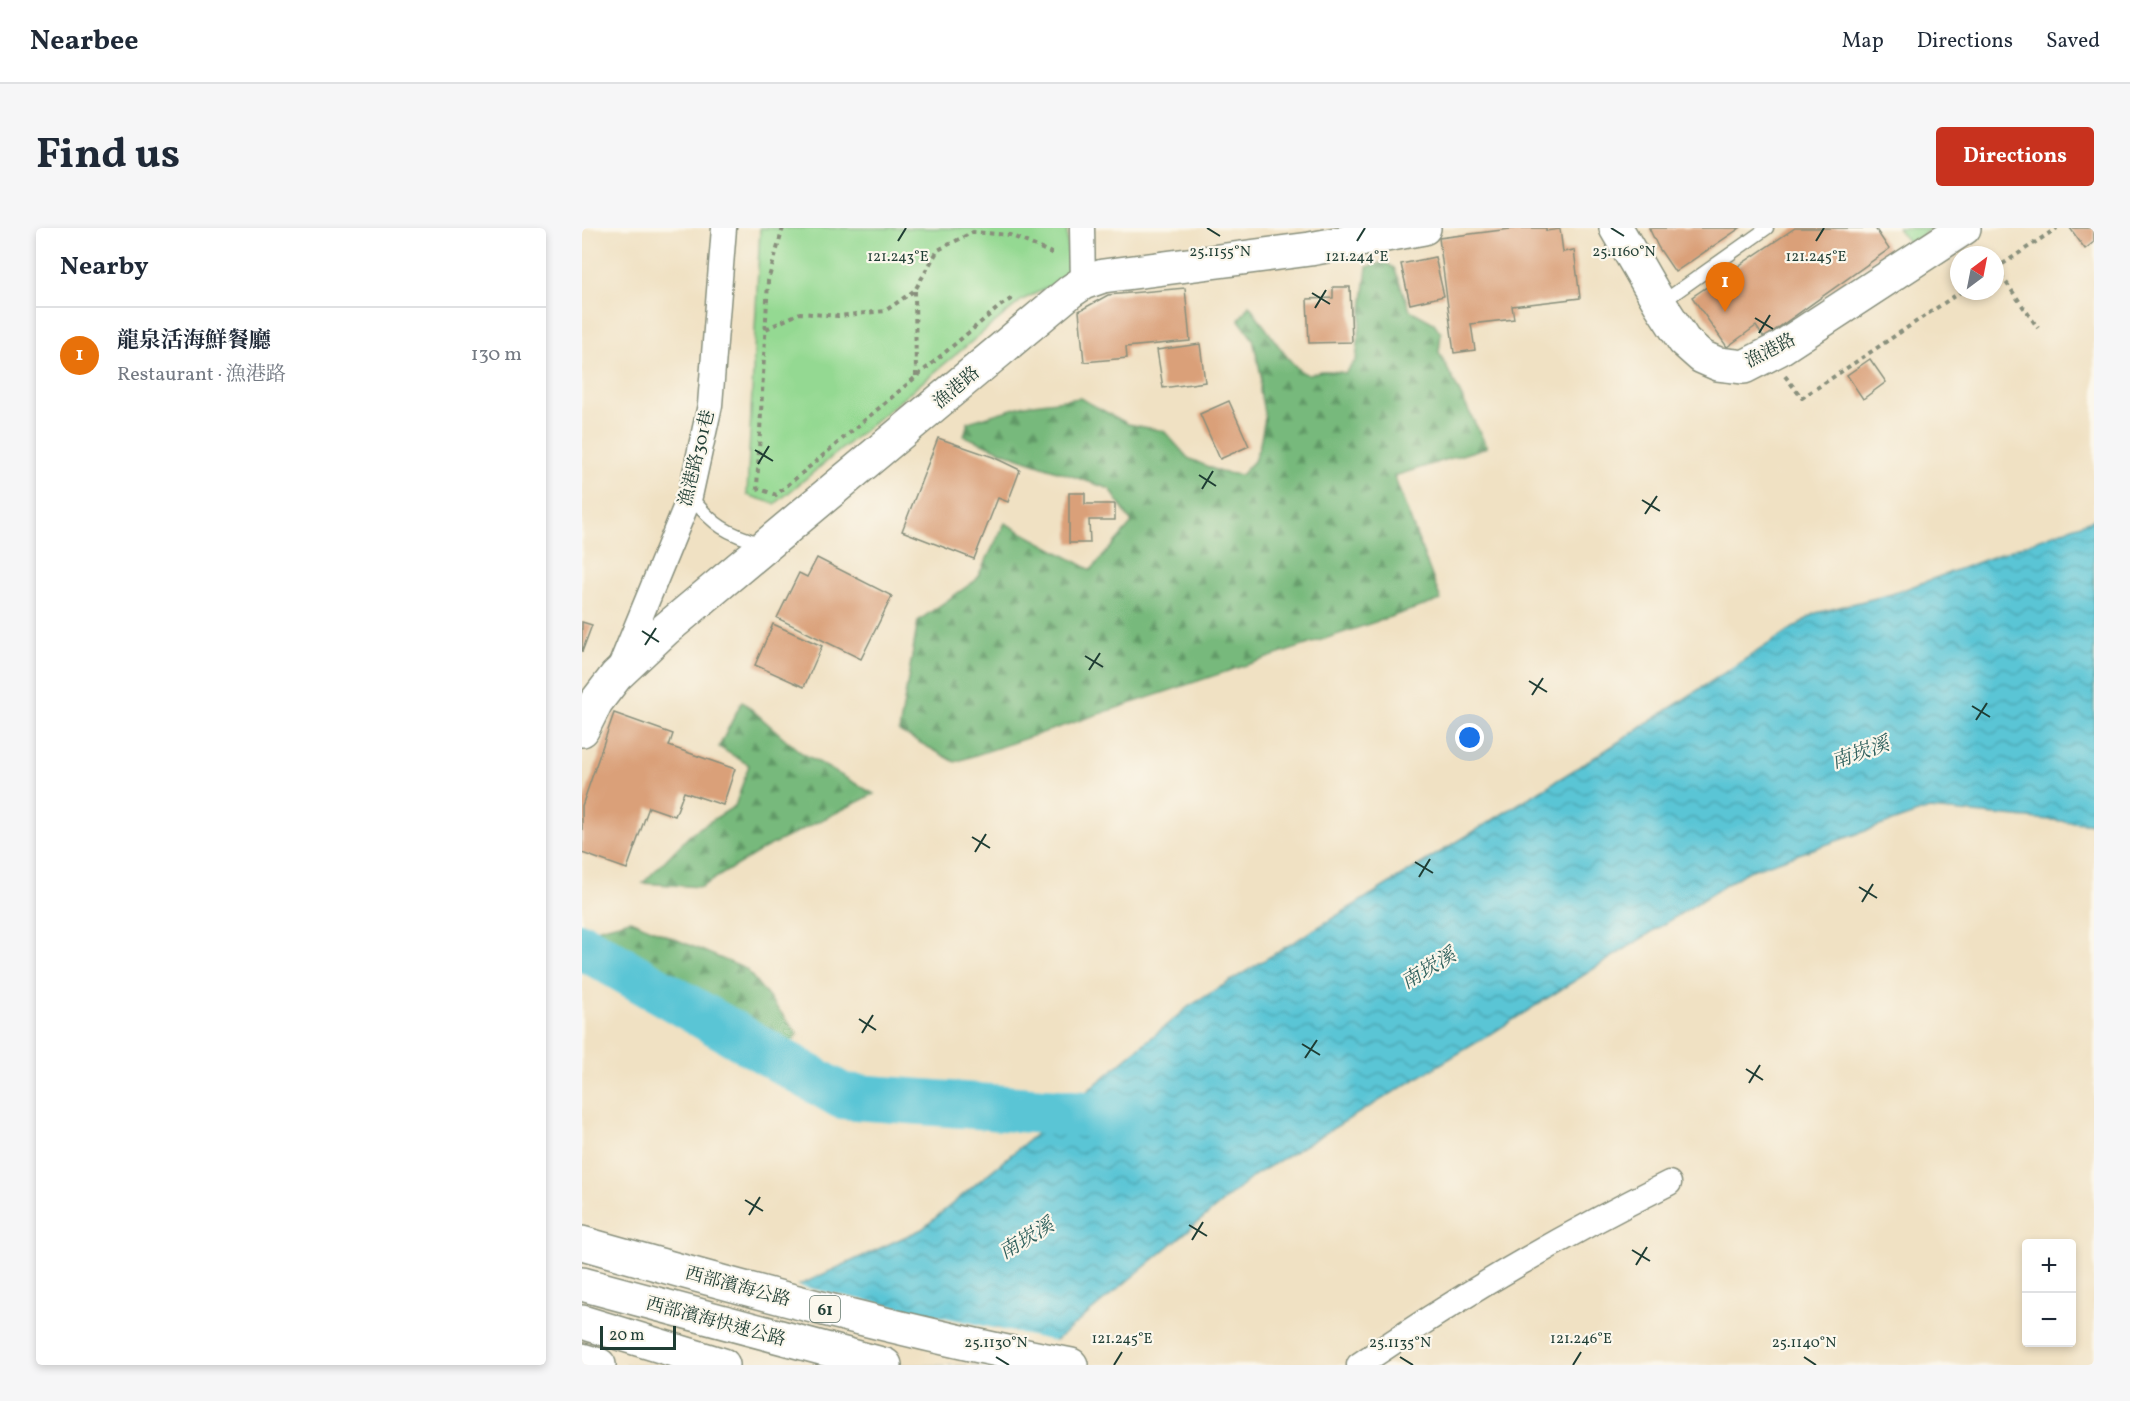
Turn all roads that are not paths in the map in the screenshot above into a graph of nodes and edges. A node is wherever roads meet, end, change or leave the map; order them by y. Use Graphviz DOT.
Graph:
graph roads {
  1 [pos="724,228"];
  2 [pos="1082,228"];
  3 [pos="1424,228"];
  4 [pos="1616,228"];
  5 [pos="1767,228"];
  6 [pos="1964,228"];
  7 [pos="1083,283"];
  8 [pos="1660,304"];
  9 [pos="690,496"];
  10 [pos="767,545"];
  11 [pos="616,676"];
  12 [pos="582,730"];
  13 [pos="1669,1184"];
  14 [pos="582,1243"];
  15 [pos="582,1284"];
  16 [pos="582,1322"];
  17 [pos="582,1360"];
  18 [pos="599,1365"];
  19 [pos="723,1365"];
  20 [pos="885,1365"];
  21 [pos="1071,1365"];
  22 [pos="1359,1365"];
  1 -- 9 [label="street, 漁港路301巷"];
  2 -- 7 [label="street"];
  3 -- 7 [label="main road, 漁港路"];
  4 -- 8 [label="main road, 漁港路"];
  5 -- 8 [label="lane"];
  6 -- 8 [label="main road, 漁港路"];
  7 -- 10 [label="main road, 漁港路"];
  9 -- 10 [label="lane"];
  9 -- 11 [label="street, 漁港路301巷"];
  10 -- 11 [label="main road, 漁港路"];
  11 -- 12 [label="main road, 漁港路"];
  13 -- 22 [label="street"];
  14 -- 21 [label="main road, 西部濱海公路 / 61"];
  15 -- 20 [label="main road, 西部濱海快速公路 / 61"];
  16 -- 19 [label="main road, 西部濱海快速公路"];
  17 -- 18 [label="main road"];
}
